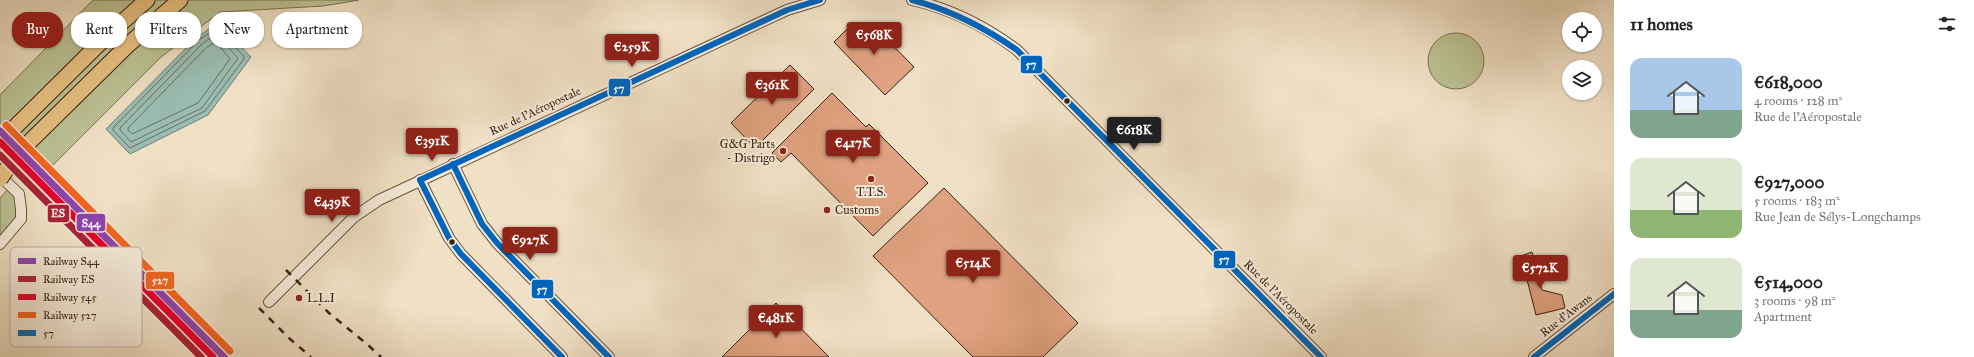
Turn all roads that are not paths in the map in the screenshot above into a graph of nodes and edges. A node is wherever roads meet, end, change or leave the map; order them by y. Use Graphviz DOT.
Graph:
graph roads {
  1 [pos="180,0"];
  2 [pos="820,0"];
  3 [pos="912,0"];
  4 [pos="144,3"];
  5 [pos="0,142"];
  6 [pos="14,158"];
  7 [pos="453,164"];
  8 [pos="0,170"];
  9 [pos="0,176"];
  10 [pos="0,179"];
  11 [pos="420,180"];
  12 [pos="0,244"];
  13 [pos="1614,294"];
  14 [pos="269,302"];
  15 [pos="562,357"];
  16 [pos="609,357"];
  17 [pos="1322,357"];
  18 [pos="1534,357"];
  1 -- 6 [label="highway"];
  2 -- 7 [label="street, Rue de l'Aéropostale"];
  3 -- 17 [label="street, Rue de l'Aéropostale"];
  4 -- 5 [label="highway"];
  6 -- 8 [label="highway, bridge"];
  6 -- 10 [label="highway, bridge"];
  7 -- 11 [label="street, Rue de l'Aéropostale"];
  7 -- 16 [label="street"];
  9 -- 12 [label="street"];
  11 -- 14 [label="street, Rue de l'Aéropostale"];
  11 -- 15 [label="street"];
  13 -- 18 [label="street, Rue d'Awans"];
}
